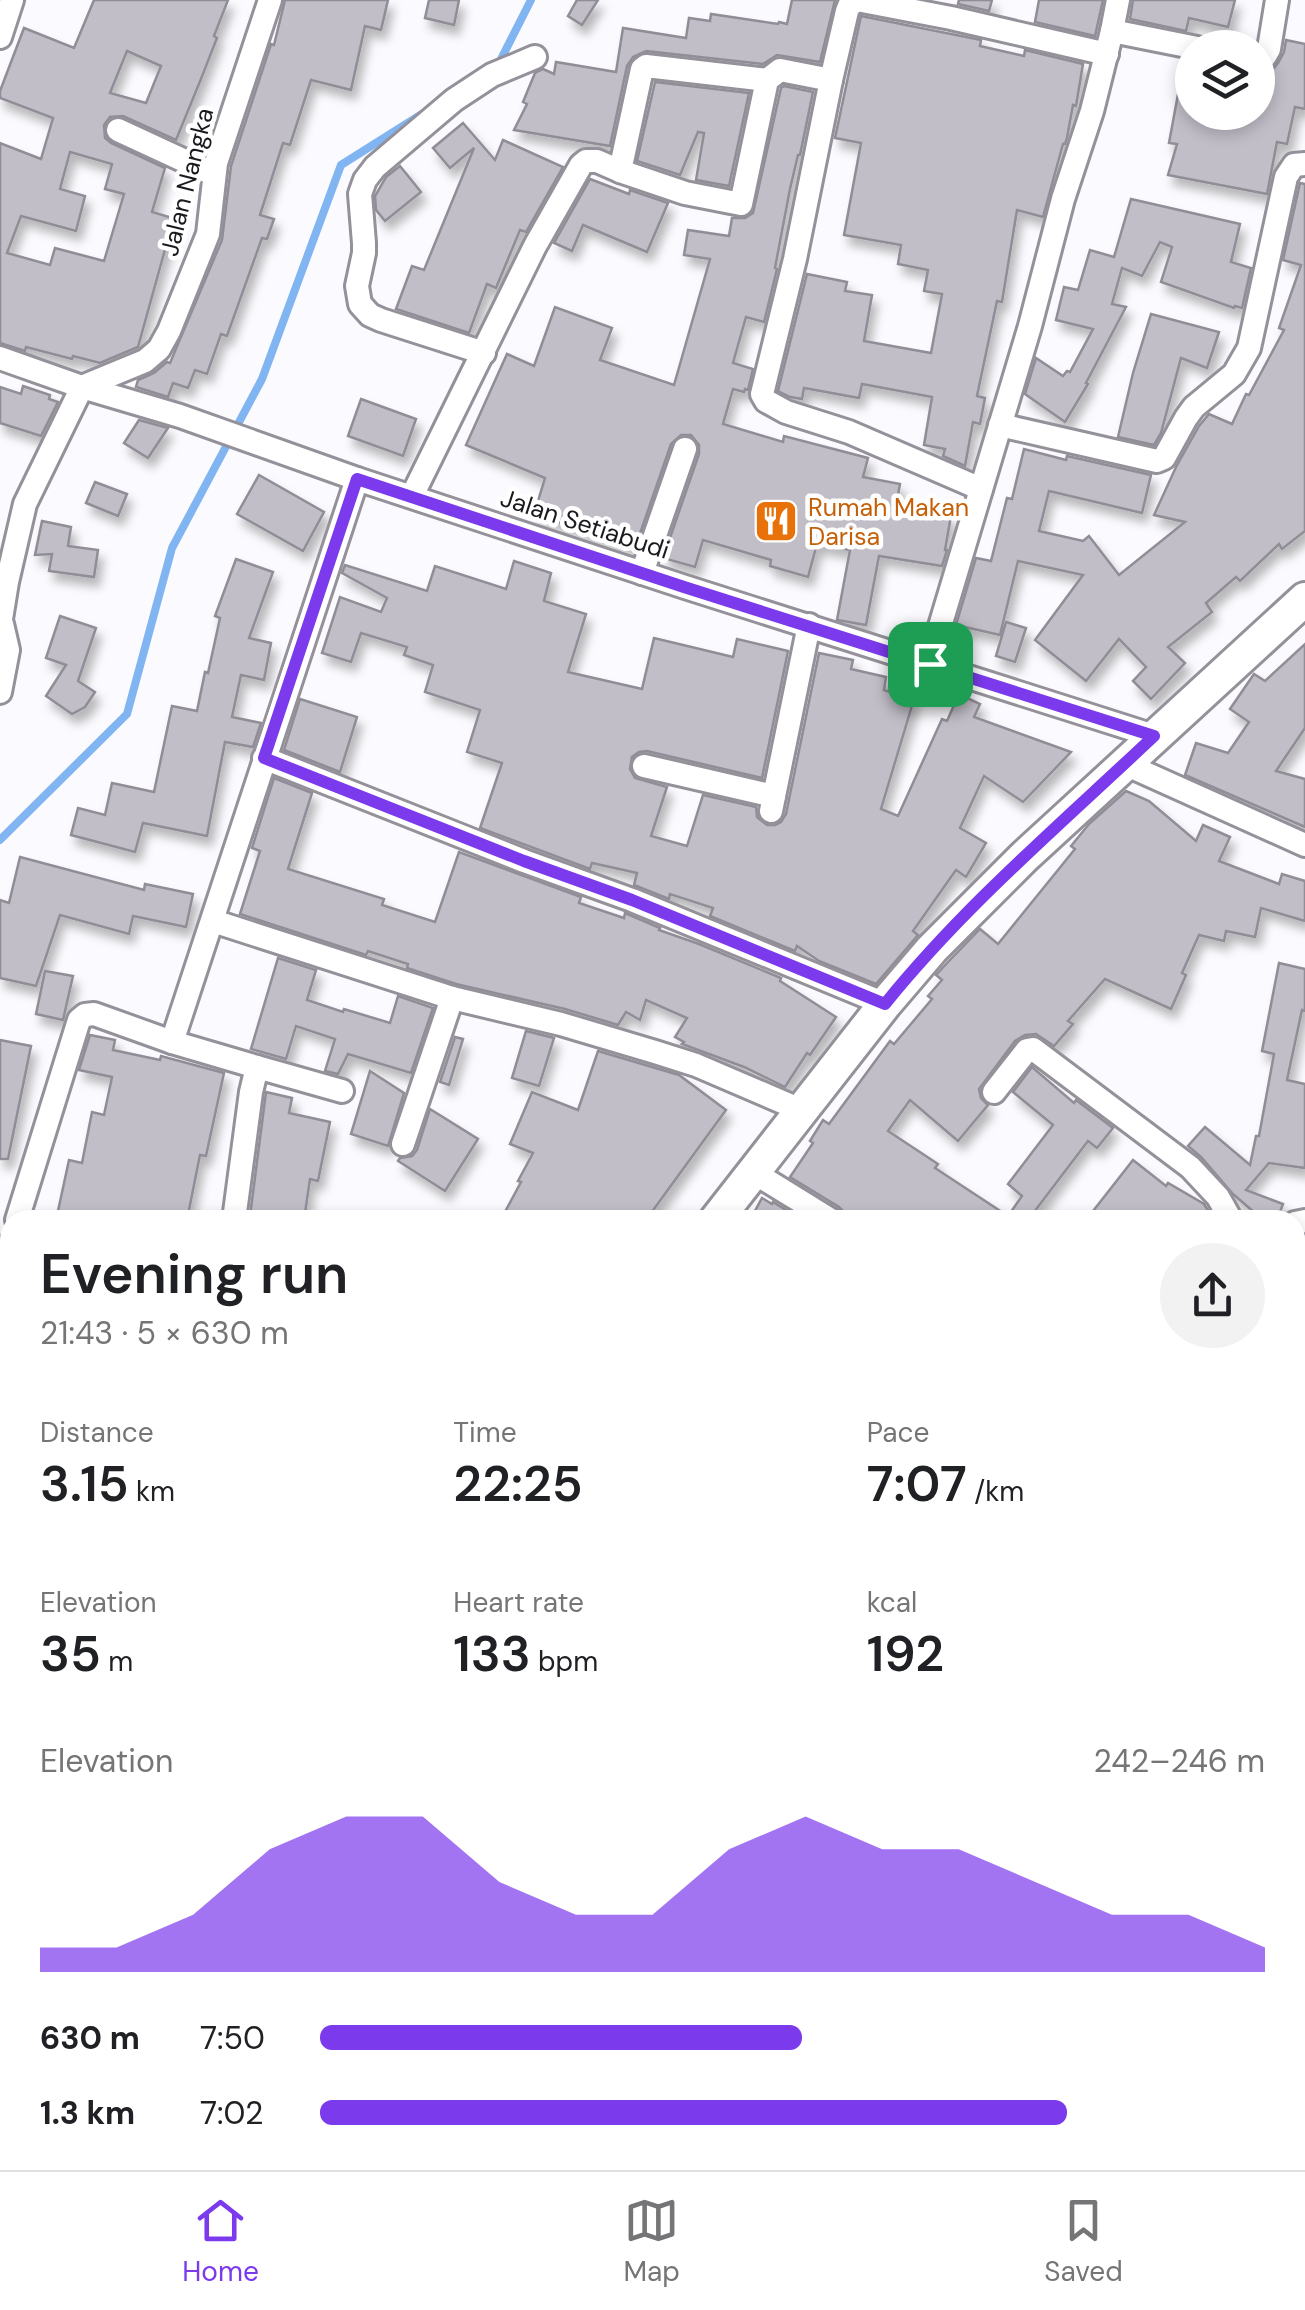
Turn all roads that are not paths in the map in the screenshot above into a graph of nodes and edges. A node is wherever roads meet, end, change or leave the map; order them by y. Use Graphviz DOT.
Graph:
graph roads {
  1 [pos="12,0"];
  2 [pos="270,0"];
  3 [pos="1118,0"];
  4 [pos="1277,0"];
  5 [pos="954,9"];
  6 [pos="1272,30"];
  7 [pos="0,37"];
  8 [pos="1110,43"];
  9 [pos="1175,47"];
  10 [pos="535,56"];
  11 [pos="767,80"];
  12 [pos="830,80"];
  13 [pos="118,130"];
  14 [pos="1305,164"];
  15 [pos="620,171"];
  16 [pos="214,174"];
  17 [pos="484,353"];
  18 [pos="0,358"];
  19 [pos="82,387"];
  20 [pos="1000,425"];
  21 [pos="685,449"];
  22 [pos="357,479"];
  23 [pos="982,489"];
  24 [pos="412,496"];
  25 [pos="642,573"];
  26 [pos="1305,599"];
  27 [pos="1,624"];
  28 [pos="809,625"];
  29 [pos="930,664"];
  30 [pos="0,692"];
  31 [pos="1154,736"];
  32 [pos="264,758"];
  33 [pos="1125,764"];
  34 [pos="644,766"];
  35 [pos="1305,845"];
  36 [pos="213,920"];
  37 [pos="452,998"];
  38 [pos="885,1004"];
  39 [pos="172,1042"];
  40 [pos="256,1068"];
  41 [pos="342,1091"];
  42 [pos="994,1092"];
  43 [pos="801,1110"];
  44 [pos="404,1144"];
  45 [pos="753,1172"];
  46 [pos="21,1210"];
  47 [pos="235,1210"];
  48 [pos="724,1210"];
  49 [pos="815,1210"];
  50 [pos="1225,1210"];
  1 -- 7 [label="street"];
  2 -- 16 [label="street, Jalan Nangka"];
  3 -- 8 [label="street"];
  4 -- 6 [label="street"];
  5 -- 8 [label="street"];
  5 -- 12 [label="street"];
  8 -- 9 [label="street"];
  8 -- 20 [label="street"];
  10 -- 17 [label="street"];
  11 -- 12 [label="street"];
  11 -- 15 [label="street"];
  11 -- 15 [label="street"];
  12 -- 23 [label="street"];
  13 -- 16 [label="street"];
  14 -- 20 [label="street"];
  15 -- 17 [label="street"];
  16 -- 19 [label="street, Jalan Nangka"];
  17 -- 24 [label="street"];
  18 -- 19 [label="street, Jalan Setiabudi"];
  19 -- 22 [label="street, Jalan Setiabudi"];
  19 -- 27 [label="street"];
  20 -- 23 [label="street"];
  21 -- 25 [label="street"];
  22 -- 24 [label="street, Jalan Setiabudi"];
  22 -- 32 [label="street"];
  23 -- 29 [label="street"];
  24 -- 25 [label="street, Jalan Setiabudi"];
  25 -- 28 [label="street, Jalan Setiabudi"];
  26 -- 31 [label="street"];
  27 -- 30 [label="street"];
  28 -- 29 [label="street, Jalan Setiabudi"];
  28 -- 34 [label="street"];
  29 -- 31 [label="street, Jalan Setiabudi"];
  31 -- 33 [label="street"];
  32 -- 36 [label="street"];
  32 -- 38 [label="street"];
  33 -- 35 [label="street"];
  33 -- 38 [label="street"];
  36 -- 37 [label="street"];
  36 -- 39 [label="street"];
  37 -- 43 [label="street"];
  37 -- 44 [label="street"];
  38 -- 43 [label="street"];
  39 -- 40 [label="street"];
  39 -- 46 [label="street"];
  40 -- 41 [label="street"];
  40 -- 47 [label="street"];
  42 -- 50 [label="street"];
  43 -- 45 [label="street"];
  45 -- 48 [label="street"];
  45 -- 49 [label="street"];
}
